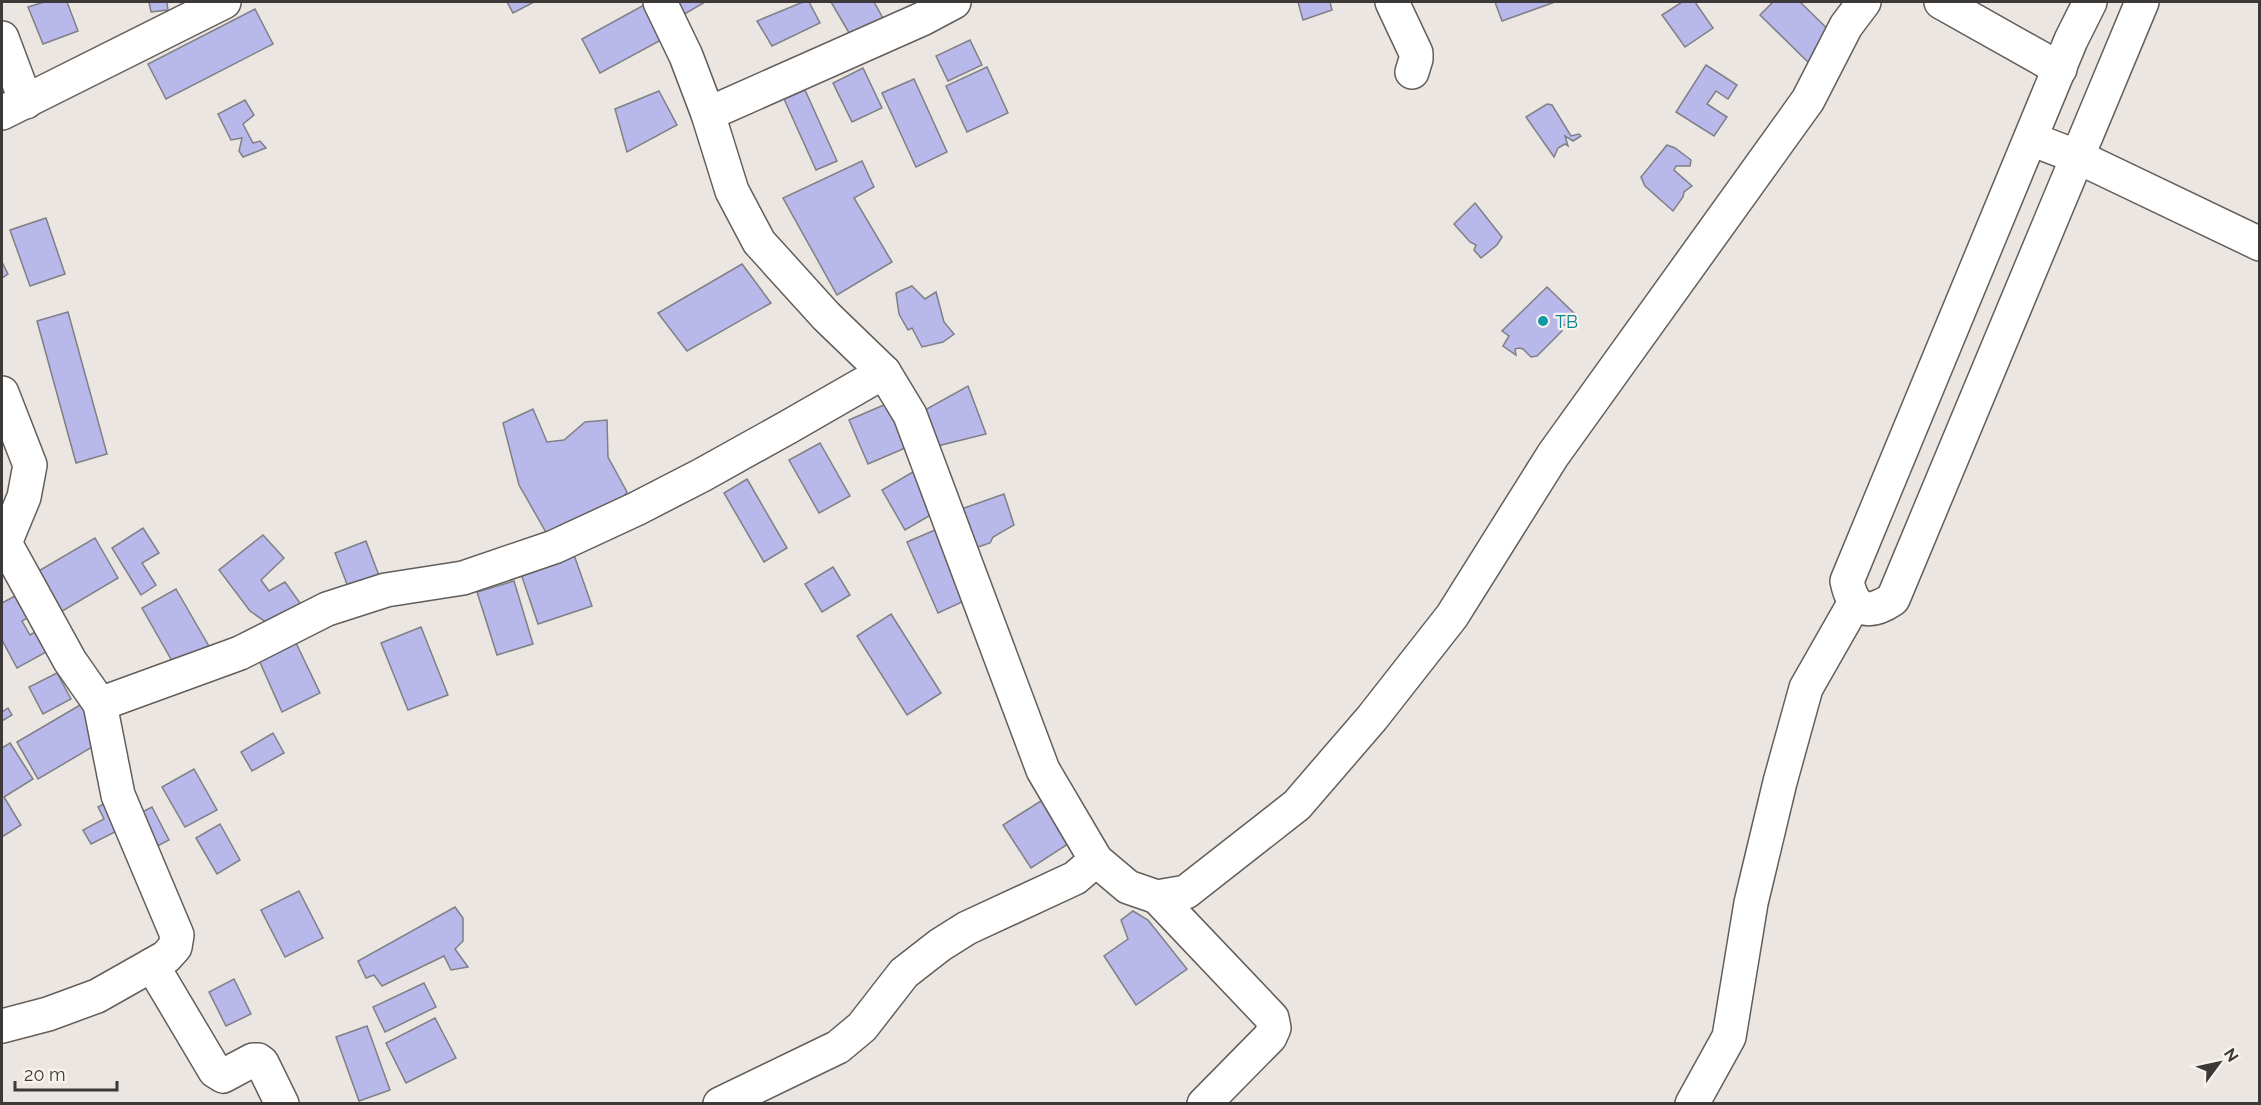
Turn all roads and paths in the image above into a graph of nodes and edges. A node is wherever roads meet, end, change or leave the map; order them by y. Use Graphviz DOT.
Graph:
graph roads {
  1 [pos="224,2"];
  2 [pos="660,2"];
  3 [pos="954,2"];
  4 [pos="1392,2"];
  5 [pos="1864,2"];
  6 [pos="1941,2"];
  7 [pos="2090,2"];
  8 [pos="2142,2"];
  9 [pos="2,38"];
  10 [pos="2060,69"];
  11 [pos="1412,72"];
  12 [pos="14,108"];
  13 [pos="708,114"];
  14 [pos="2031,139"];
  15 [pos="2078,157"];
  16 [pos="2259,244"];
  17 [pos="884,372"];
  18 [pos="2,393"];
  19 [pos="1855,602"];
  20 [pos="100,704"];
  21 [pos="1096,860"];
  22 [pos="1157,897"];
  23 [pos="152,965"];
  24 [pos="2,1026"];
  25 [pos="282,1104"];
  26 [pos="720,1104"];
  27 [pos="1203,1104"];
  28 [pos="1692,1104"];
  1 -- 12 [label="street"];
  2 -- 13 [label="street"];
  3 -- 13 [label="street"];
  4 -- 11 [label="street"];
  5 -- 22 [label="street"];
  6 -- 10 [label="street"];
  7 -- 10 [label="street"];
  8 -- 15 [label="street"];
  9 -- 12 [label="street"];
  10 -- 14 [label="street"];
  13 -- 17 [label="street"];
  14 -- 15 [label="street"];
  14 -- 19 [label="street"];
  15 -- 16 [label="street"];
  15 -- 19 [label="street"];
  17 -- 20 [label="street"];
  17 -- 21 [label="street"];
  18 -- 20 [label="street"];
  19 -- 28 [label="street"];
  20 -- 23 [label="street"];
  21 -- 22 [label="street"];
  21 -- 26 [label="street"];
  22 -- 27 [label="street"];
  23 -- 24 [label="street"];
  23 -- 25 [label="street"];
}
